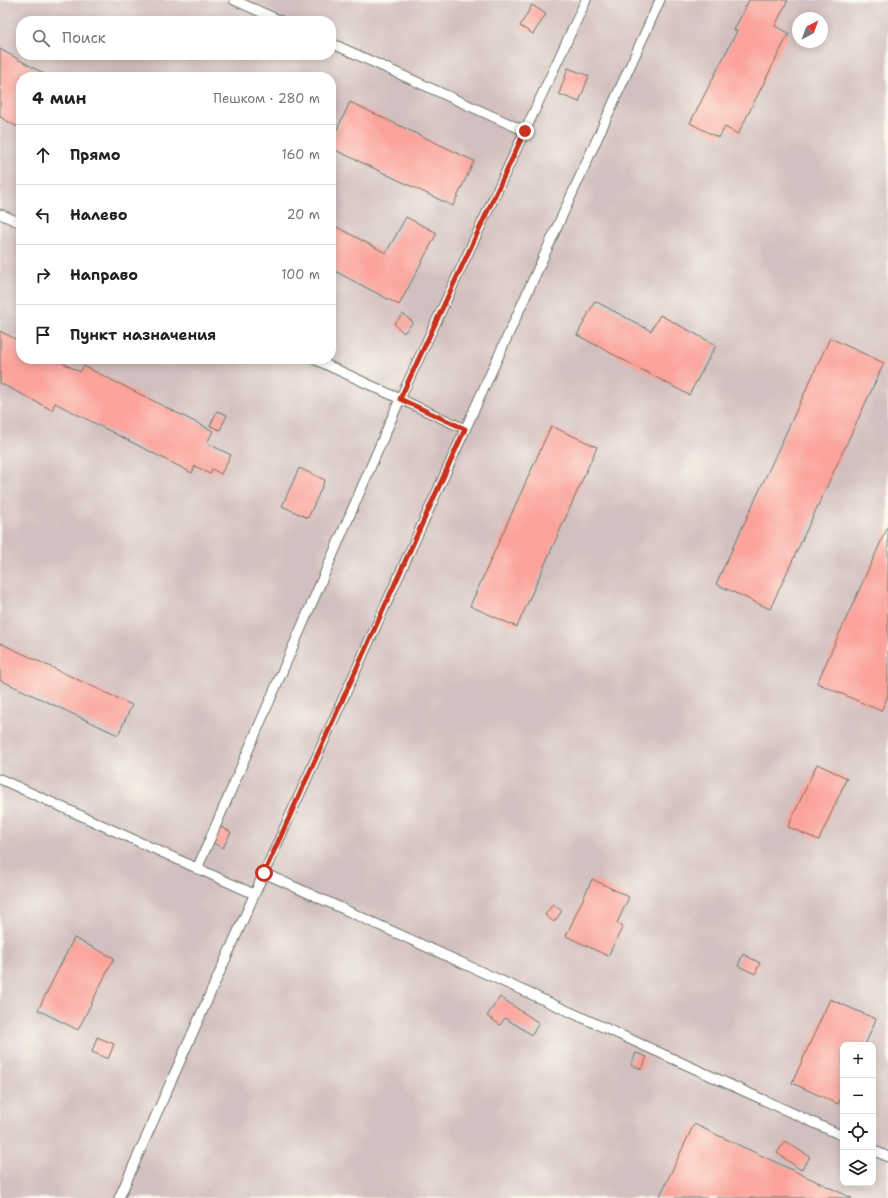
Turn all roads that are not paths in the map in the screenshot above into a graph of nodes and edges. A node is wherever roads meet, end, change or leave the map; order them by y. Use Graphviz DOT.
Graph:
graph roads {
  1 [pos="234,0"];
  2 [pos="586,0"];
  3 [pos="660,0"];
  4 [pos="270,16"];
  5 [pos="336,45"];
  6 [pos="525,131"];
  7 [pos="0,214"];
  8 [pos="16,221"];
  9 [pos="325,364"];
  10 [pos="400,399"];
  11 [pos="465,429"];
  12 [pos="0,779"];
  13 [pos="197,869"];
  14 [pos="264,873"];
  15 [pos="254,894"];
  16 [pos="840,1135"];
  17 [pos="876,1151"];
  18 [pos="888,1157"];
  19 [pos="119,1198"];
  1 -- 4 [label="lane"];
  2 -- 6 [label="lane"];
  3 -- 11 [label="lane"];
  5 -- 6 [label="lane"];
  6 -- 10 [label="lane"];
  7 -- 8 [label="lane"];
  9 -- 10 [label="lane"];
  10 -- 11 [label="lane"];
  10 -- 13 [label="lane"];
  11 -- 14 [label="lane"];
  12 -- 13 [label="lane"];
  13 -- 15 [label="lane"];
  14 -- 15 [label="lane"];
  14 -- 16 [label="lane"];
  15 -- 19 [label="lane"];
  17 -- 18 [label="lane"];
}
